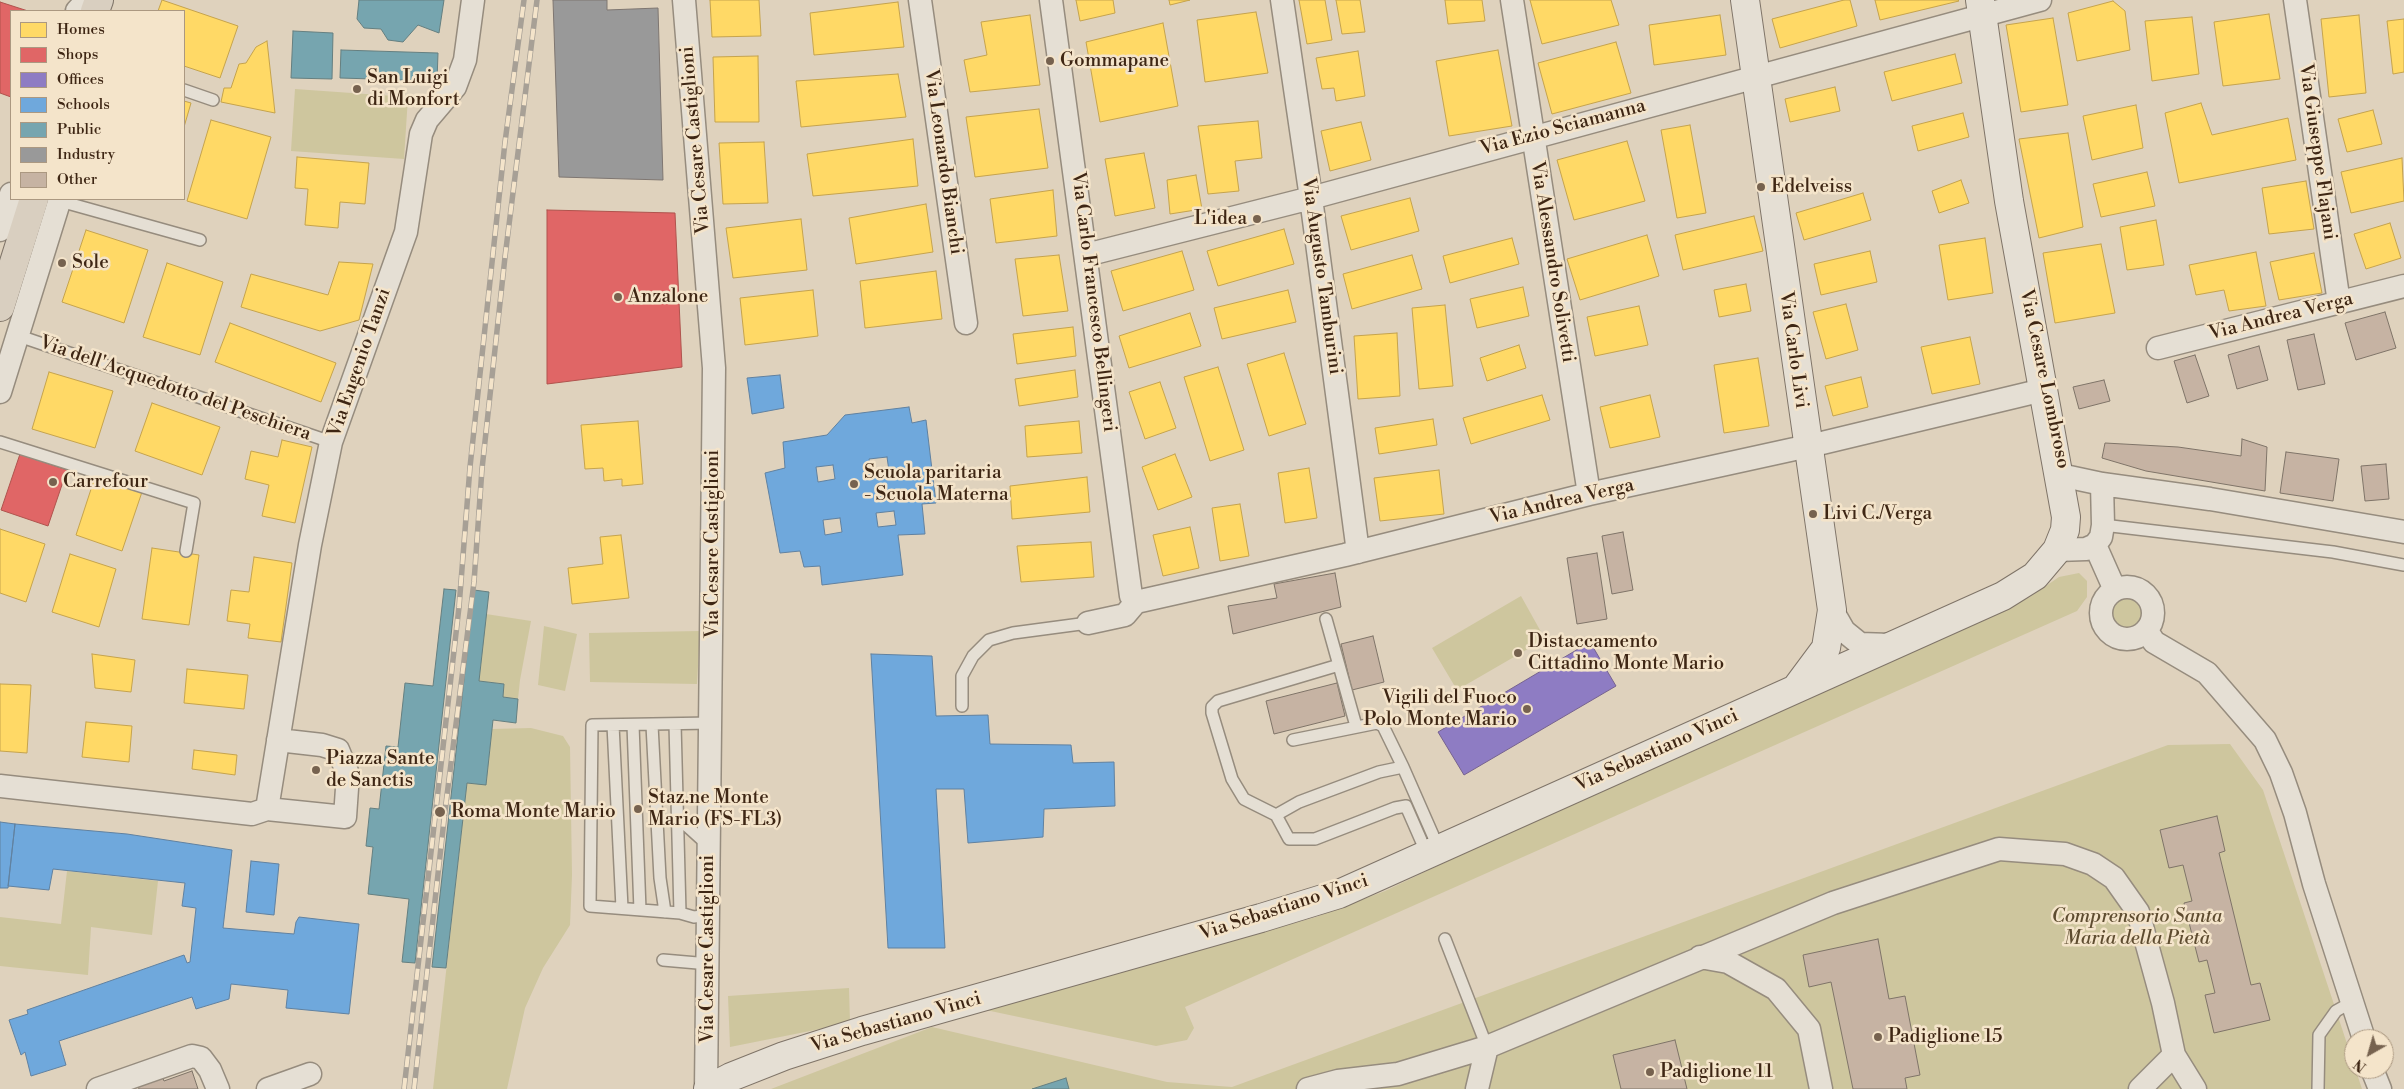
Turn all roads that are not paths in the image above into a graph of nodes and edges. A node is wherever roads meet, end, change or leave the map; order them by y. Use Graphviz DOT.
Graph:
graph roads {
  1 [pos="87,0"];
  2 [pos="473,0"];
  3 [pos="684,0"];
  4 [pos="920,0"];
  5 [pos="1051,0"];
  6 [pos="1282,0"];
  7 [pos="1512,0"];
  8 [pos="1745,0"];
  9 [pos="2040,0"];
  10 [pos="2295,0"];
  11 [pos="1981,8"];
  12 [pos="78,10"];
  13 [pos="1755,77"];
  14 [pos="185,90"];
  15 [pos="213,100"];
  16 [pos="1532,136"];
  17 [pos="10,197"];
  18 [pos="1311,198"];
  19 [pos="52,200"];
  20 [pos="52,200"];
  21 [pos="56,200"];
  22 [pos="0,230"];
  23 [pos="200,240"];
  24 [pos="1086,255"];
  25 [pos="2404,286"];
  26 [pos="2339,303"];
  27 [pos="0,307"];
  28 [pos="966,324"];
  29 [pos="19,336"];
  30 [pos="2158,348"];
  31 [pos="2043,390"];
  32 [pos="0,392"];
  33 [pos="0,442"];
  34 [pos="332,442"];
  35 [pos="1807,446"];
  36 [pos="2060,475"];
  37 [pos="2102,484"];
  38 [pos="1589,494"];
  39 [pos="2404,532"];
  40 [pos="2099,535"];
  41 [pos="2057,550"];
  42 [pos="186,551"];
  43 [pos="1358,552"];
  44 [pos="2404,565"];
  45 [pos="2115,590"];
  46 [pos="1136,602"];
  47 [pos="1832,610"];
  48 [pos="1326,619"];
  49 [pos="1088,623"];
  50 [pos="2147,632"];
  51 [pos="1894,646"];
  52 [pos="1338,665"];
  53 [pos="1795,689"];
  54 [pos="962,706"];
  55 [pos="712,723"];
  56 [pos="652,724"];
  57 [pos="675,724"];
  58 [pos="613,725"];
  59 [pos="633,725"];
  60 [pos="1356,726"];
  61 [pos="278,740"];
  62 [pos="1293,740"];
  63 [pos="1404,767"];
  64 [pos="0,786"];
  65 [pos="267,809"];
  66 [pos="1276,815"];
  67 [pos="677,817"];
  68 [pos="709,846"];
  69 [pos="1433,852"];
  70 [pos="622,908"];
  71 [pos="640,910"];
  72 [pos="665,912"];
  73 [pos="680,913"];
  74 [pos="709,915"];
  75 [pos="1445,939"];
  76 [pos="1700,957"];
  77 [pos="663,960"];
  78 [pos="709,964"];
  79 [pos="2352,1002"];
  80 [pos="2361,1029"];
  81 [pos="1487,1047"];
  82 [pos="2174,1055"];
  83 [pos="310,1074"];
  84 [pos="1338,1080"];
  85 [pos="98,1089"];
  86 [pos="218,1089"];
  87 [pos="268,1089"];
  88 [pos="707,1089"];
  89 [pos="1308,1089"];
  90 [pos="1362,1089"];
  91 [pos="1477,1089"];
  92 [pos="1821,1089"];
  93 [pos="2140,1089"];
  94 [pos="2195,1089"];
  95 [pos="2318,1089"];
  1 -- 12 [label="street"];
  2 -- 34 [label="street, Via Eugenio Tanzi"];
  3 -- 55 [label="street, Via Cesare Castiglioni"];
  4 -- 28 [label="street, Via Leonardo Bianchi"];
  5 -- 24 [label="street, Via Carlo Francesco Bellingeri"];
  6 -- 18 [label="street, Via Augusto Tamburini"];
  7 -- 16 [label="street, Via Alessandro Solivetti"];
  8 -- 13 [label="street, Via Carlo Livi"];
  9 -- 11 [label="street, Via Ezio Sciamanna"];
  10 -- 26 [label="street, Via Giuseppe Flajani"];
  11 -- 13 [label="street, Via Ezio Sciamanna"];
  11 -- 31 [label="street, Via Cesare Lombroso"];
  13 -- 16 [label="street, Via Ezio Sciamanna"];
  13 -- 35 [label="street, Via Carlo Livi"];
  14 -- 15 [label="lane"];
  16 -- 18 [label="street, Via Ezio Sciamanna"];
  16 -- 38 [label="street, Via Alessandro Solivetti"];
  17 -- 22 [label="street"];
  18 -- 24 [label="street, Via Ezio Sciamanna"];
  18 -- 43 [label="street, Via Augusto Tamburini"];
  19 -- 27 [label="main road"];
  20 -- 29 [label="street, Via dell'Acquedotto del Peschiera"];
  21 -- 23 [label="lane"];
  24 -- 46 [label="street, Via Carlo Francesco Bellingeri"];
  25 -- 26 [label="street, Via Andrea Verga"];
  26 -- 30 [label="street, Via Andrea Verga"];
  29 -- 32 [label="street, Via dell'Acquedotto del Peschiera"];
  29 -- 34 [label="lane, Via dell'Acquedotto del Peschiera"];
  31 -- 35 [label="street, Via Andrea Verga"];
  31 -- 36 [label="street, Via Cesare Lombroso"];
  33 -- 42 [label="lane"];
  34 -- 61 [label="street, Via Eugenio Tanzi"];
  35 -- 38 [label="street, Via Andrea Verga"];
  35 -- 47 [label="street, Via Carlo Livi"];
  36 -- 37 [label="street, Via Cesare Lombroso"];
  36 -- 41 [label="street, Via Sebastiano Vinci"];
  37 -- 39 [label="street, Via Cesare Lombroso"];
  37 -- 40 [label="street"];
  38 -- 43 [label="street, Via Andrea Verga"];
  40 -- 41 [label="street"];
  40 -- 44 [label="lane"];
  40 -- 45 [label="street"];
  41 -- 51 [label="street, Via Sebastiano Vinci"];
  43 -- 46 [label="street, Via Andrea Verga"];
  45 -- 50 [label="street"];
  45 -- 50 [label="street"];
  46 -- 49 [label="street, Via Andrea Verga"];
  47 -- 51 [label="street, Via Sebastiano Vinci"];
  47 -- 53 [label="street, Via Carlo Livi"];
  48 -- 52 [label="lane"];
  49 -- 54 [label="lane"];
  50 -- 79 [label="street"];
  51 -- 53 [label="street, Via Sebastiano Vinci"];
  52 -- 60 [label="lane"];
  52 -- 66 [label="lane"];
  53 -- 69 [label="street, Via Sebastiano Vinci"];
  55 -- 57 [label="lane"];
  55 -- 68 [label="street, Via Cesare Castiglioni"];
  56 -- 57 [label="lane"];
  56 -- 59 [label="lane"];
  56 -- 72 [label="lane"];
  57 -- 67 [label="lane"];
  58 -- 59 [label="lane"];
  58 -- 70 [label="lane"];
  58 -- 70 [label="lane"];
  59 -- 71 [label="lane"];
  60 -- 62 [label="lane"];
  60 -- 63 [label="lane"];
  61 -- 65 [label="street"];
  61 -- 65 [label="street"];
  63 -- 66 [label="lane"];
  63 -- 69 [label="lane"];
  64 -- 65 [label="street"];
  66 -- 69 [label="lane"];
  67 -- 68 [label="lane"];
  67 -- 73 [label="lane"];
  68 -- 74 [label="street, Via Cesare Castiglioni"];
  69 -- 88 [label="street, Via Sebastiano Vinci"];
  70 -- 71 [label="lane"];
  71 -- 72 [label="lane"];
  72 -- 73 [label="lane"];
  73 -- 74 [label="lane"];
  74 -- 78 [label="street, Via Cesare Castiglioni"];
  75 -- 81 [label="lane"];
  76 -- 81 [label="street"];
  76 -- 82 [label="street"];
  76 -- 92 [label="street"];
  77 -- 78 [label="lane"];
  78 -- 88 [label="street, Via Cesare Castiglioni"];
  79 -- 80 [label="street"];
  79 -- 95 [label="lane"];
  81 -- 84 [label="street"];
  81 -- 91 [label="street"];
  82 -- 93 [label="street"];
  82 -- 94 [label="street"];
  83 -- 87 [label="street"];
  84 -- 89 [label="street"];
  84 -- 90 [label="street"];
  85 -- 86 [label="street"];
}
